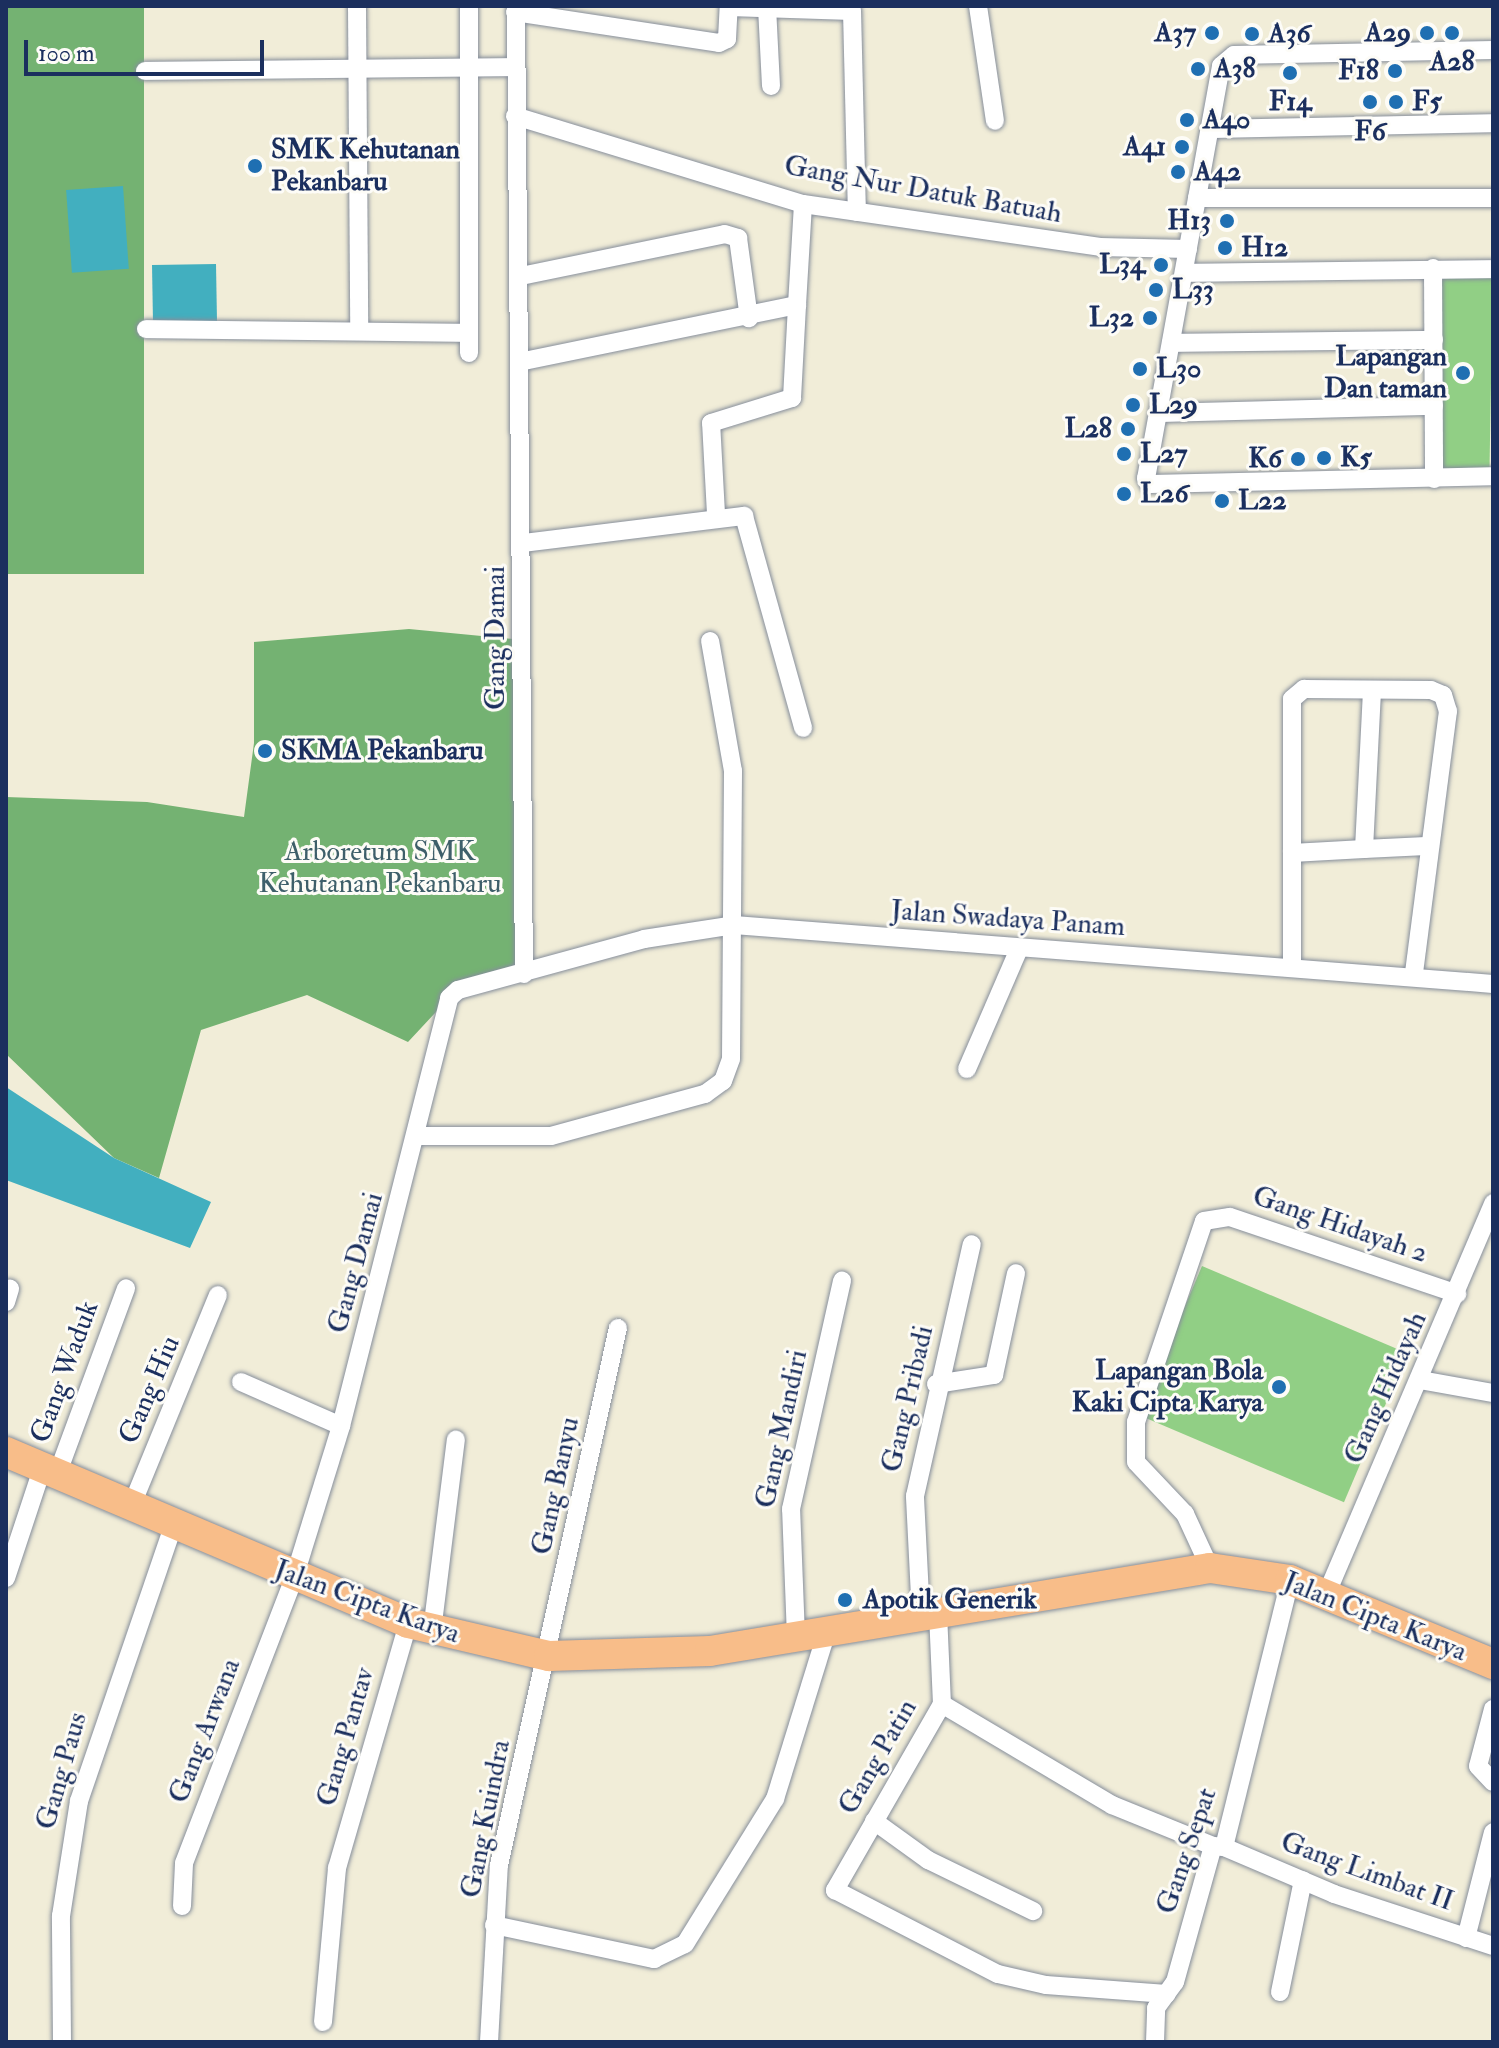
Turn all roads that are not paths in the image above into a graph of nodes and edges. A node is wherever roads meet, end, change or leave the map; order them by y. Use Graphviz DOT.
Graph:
graph roads {
  1 [pos="357,6"];
  2 [pos="469,6"];
  3 [pos="729,6"];
  4 [pos="978,6"];
  5 [pos="767,7"];
  6 [pos="826,8"];
  7 [pos="515,9"];
  8 [pos="1493,50"];
  9 [pos="469,67"];
  10 [pos="513,67"];
  11 [pos="358,69"];
  12 [pos="145,71"];
  13 [pos="771,86"];
  14 [pos="515,116"];
  15 [pos="995,121"];
  16 [pos="1493,123"];
  17 [pos="1210,129"];
  18 [pos="1197,198"];
  19 [pos="1493,198"];
  20 [pos="803,204"];
  21 [pos="857,212"];
  22 [pos="1188,249"];
  23 [pos="1433,268"];
  24 [pos="1493,269"];
  25 [pos="1184,273"];
  26 [pos="521,276"];
  27 [pos="797,305"];
  28 [pos="749,318"];
  29 [pos="146,329"];
  30 [pos="359,331"];
  31 [pos="469,333"];
  32 [pos="1434,340"];
  33 [pos="1171,343"];
  34 [pos="469,353"];
  35 [pos="524,361"];
  36 [pos="1434,406"];
  37 [pos="1160,413"];
  38 [pos="1493,476"];
  39 [pos="1434,479"];
  40 [pos="716,514"];
  41 [pos="523,543"];
  42 [pos="710,641"];
  43 [pos="1372,691"];
  44 [pos="803,728"];
  45 [pos="1426,846"];
  46 [pos="1364,849"];
  47 [pos="1292,853"];
  48 [pos="734,925"];
  49 [pos="1019,949"];
  50 [pos="1292,967"];
  51 [pos="1414,973"];
  52 [pos="524,974"];
  53 [pos="1493,984"];
  54 [pos="967,1069"];
  55 [pos="419,1136"];
  56 [pos="1493,1203"];
  57 [pos="972,1244"];
  58 [pos="1016,1273"];
  59 [pos="842,1281"];
  60 [pos="126,1288"];
  61 [pos="1457,1294"];
  62 [pos="218,1295"];
  63 [pos="618,1328"];
  64 [pos="1420,1380"];
  65 [pos="241,1382"];
  66 [pos="936,1384"];
  67 [pos="1493,1393"];
  68 [pos="341,1426"];
  69 [pos="456,1439"];
  70 [pos="6,1452"];
  71 [pos="50,1472"];
  72 [pos="131,1507"];
  73 [pos="173,1527"];
  74 [pos="1210,1568"];
  75 [pos="6,1578"];
  76 [pos="294,1578"];
  77 [pos="1290,1580"];
  78 [pos="1327,1593"];
  79 [pos="929,1614"];
  80 [pos="420,1627"];
  81 [pos="827,1631"];
  82 [pos="796,1637"];
  83 [pos="549,1656"];
  84 [pos="1493,1664"];
  85 [pos="942,1704"];
  86 [pos="1493,1709"];
  87 [pos="1493,1782"];
  88 [pos="874,1821"];
  89 [pos="1493,1832"];
  90 [pos="1218,1846"];
  91 [pos="1303,1880"];
  92 [pos="182,1906"];
  93 [pos="1033,1911"];
  94 [pos="494,1925"];
  95 [pos="1466,1938"];
  96 [pos="1493,1946"];
  97 [pos="1280,1992"];
  98 [pos="1167,1994"];
  99 [pos="323,2022"];
  100 [pos="62,2042"];
  101 [pos="489,2042"];
  102 [pos="1155,2042"];
  1 -- 11 [label="street"];
  2 -- 9 [label="street"];
  3 -- 5 [label="street"];
  3 -- 7 [label="street"];
  4 -- 15 [label="street"];
  5 -- 6 [label="street"];
  5 -- 13 [label="street"];
  6 -- 21 [label="street"];
  7 -- 10 [label="street, Gang Damai"];
  8 -- 17 [label="street"];
  9 -- 10 [label="street"];
  9 -- 11 [label="street"];
  9 -- 31 [label="street"];
  10 -- 14 [label="street, Gang Damai"];
  11 -- 12 [label="street"];
  11 -- 30 [label="street"];
  14 -- 20 [label="street, Gang Nur Datuk Batuah"];
  14 -- 26 [label="street, Gang Damai"];
  16 -- 17 [label="street"];
  17 -- 18 [label="street"];
  18 -- 19 [label="street"];
  18 -- 22 [label="street"];
  20 -- 21 [label="street, Gang Nur Datuk Batuah"];
  20 -- 27 [label="street"];
  21 -- 22 [label="street, Gang Nur Datuk Batuah"];
  22 -- 25 [label="street"];
  23 -- 24 [label="street"];
  23 -- 25 [label="street"];
  23 -- 32 [label="street"];
  25 -- 33 [label="street"];
  26 -- 28 [label="street"];
  26 -- 35 [label="street, Gang Damai"];
  27 -- 28 [label="street"];
  27 -- 40 [label="street"];
  28 -- 35 [label="street"];
  29 -- 30 [label="street"];
  30 -- 31 [label="street"];
  31 -- 34 [label="street"];
  32 -- 33 [label="street"];
  32 -- 36 [label="street"];
  33 -- 37 [label="street"];
  35 -- 41 [label="street, Gang Damai"];
  36 -- 37 [label="street"];
  36 -- 39 [label="street"];
  37 -- 39 [label="street"];
  38 -- 39 [label="street"];
  40 -- 41 [label="street"];
  40 -- 44 [label="street"];
  41 -- 52 [label="street, Gang Damai"];
  42 -- 48 [label="street"];
  43 -- 45 [label="street"];
  43 -- 46 [label="street"];
  43 -- 47 [label="street"];
  45 -- 46 [label="street"];
  45 -- 51 [label="street"];
  46 -- 47 [label="street"];
  47 -- 50 [label="street"];
  48 -- 49 [label="street, Jalan Swadaya Panam"];
  48 -- 52 [label="street, Jalan Swadaya Panam"];
  48 -- 55 [label="street"];
  49 -- 50 [label="street, Jalan Swadaya Panam"];
  49 -- 54 [label="street"];
  50 -- 51 [label="street, Jalan Swadaya Panam"];
  51 -- 53 [label="street, Jalan Swadaya Panam"];
  52 -- 55 [label="street, Gang Damai"];
  55 -- 68 [label="street, Gang Damai"];
  56 -- 61 [label="street, Gang Hidayah"];
  57 -- 66 [label="street, Gang Pribadi"];
  58 -- 66 [label="street"];
  59 -- 82 [label="street, Gang Mandiri"];
  60 -- 71 [label="street, Gang Waduk"];
  61 -- 64 [label="street, Gang Hidayah"];
  61 -- 74 [label="street, Gang Hidayah 2"];
  62 -- 72 [label="street, Gang Hiu"];
  63 -- 83 [label="street, Gang Banyu"];
  64 -- 67 [label="street"];
  64 -- 78 [label="street, Gang Hidayah"];
  65 -- 68 [label="street"];
  66 -- 79 [label="street, Gang Pribadi"];
  68 -- 76 [label="street, Gang Damai"];
  69 -- 80 [label="street, Gang Pantav"];
  70 -- 71 [label="main road, Jalan Cipta Karya"];
  71 -- 72 [label="main road, Jalan Cipta Karya"];
  71 -- 75 [label="street, Gang Waduk"];
  72 -- 73 [label="main road, Jalan Cipta Karya"];
  73 -- 76 [label="main road, Jalan Cipta Karya"];
  73 -- 100 [label="street, Gang Paus"];
  74 -- 77 [label="main road, Jalan Cipta Karya"];
  74 -- 79 [label="main road, Jalan Cipta Karya"];
  76 -- 80 [label="main road, Jalan Cipta Karya"];
  76 -- 92 [label="street, Gang Arwana"];
  77 -- 78 [label="main road, Jalan Cipta Karya"];
  77 -- 90 [label="street, Gang Sepat"];
  78 -- 84 [label="main road, Jalan Cipta Karya"];
  79 -- 81 [label="main road, Jalan Cipta Karya"];
  79 -- 85 [label="street, Gang Patin"];
  80 -- 83 [label="main road, Jalan Cipta Karya"];
  80 -- 99 [label="street, Gang Pantav"];
  81 -- 82 [label="main road, Jalan Cipta Karya"];
  81 -- 94 [label="street"];
  82 -- 83 [label="main road, Jalan Cipta Karya"];
  83 -- 94 [label="street, Gang Kuindra"];
  85 -- 88 [label="street, Gang Patin"];
  85 -- 90 [label="street, Gang Limbat II"];
  86 -- 87 [label="street"];
  88 -- 93 [label="street"];
  88 -- 98 [label="street, Gang Patin"];
  89 -- 95 [label="street"];
  90 -- 91 [label="street, Gang Limbat II"];
  90 -- 98 [label="street, Gang Sepat"];
  91 -- 95 [label="street, Gang Limbat II"];
  91 -- 97 [label="street"];
  94 -- 101 [label="street, Gang Kuindra"];
  95 -- 96 [label="street, Gang Limbat II"];
  98 -- 102 [label="street, Gang Sepat"];
}
